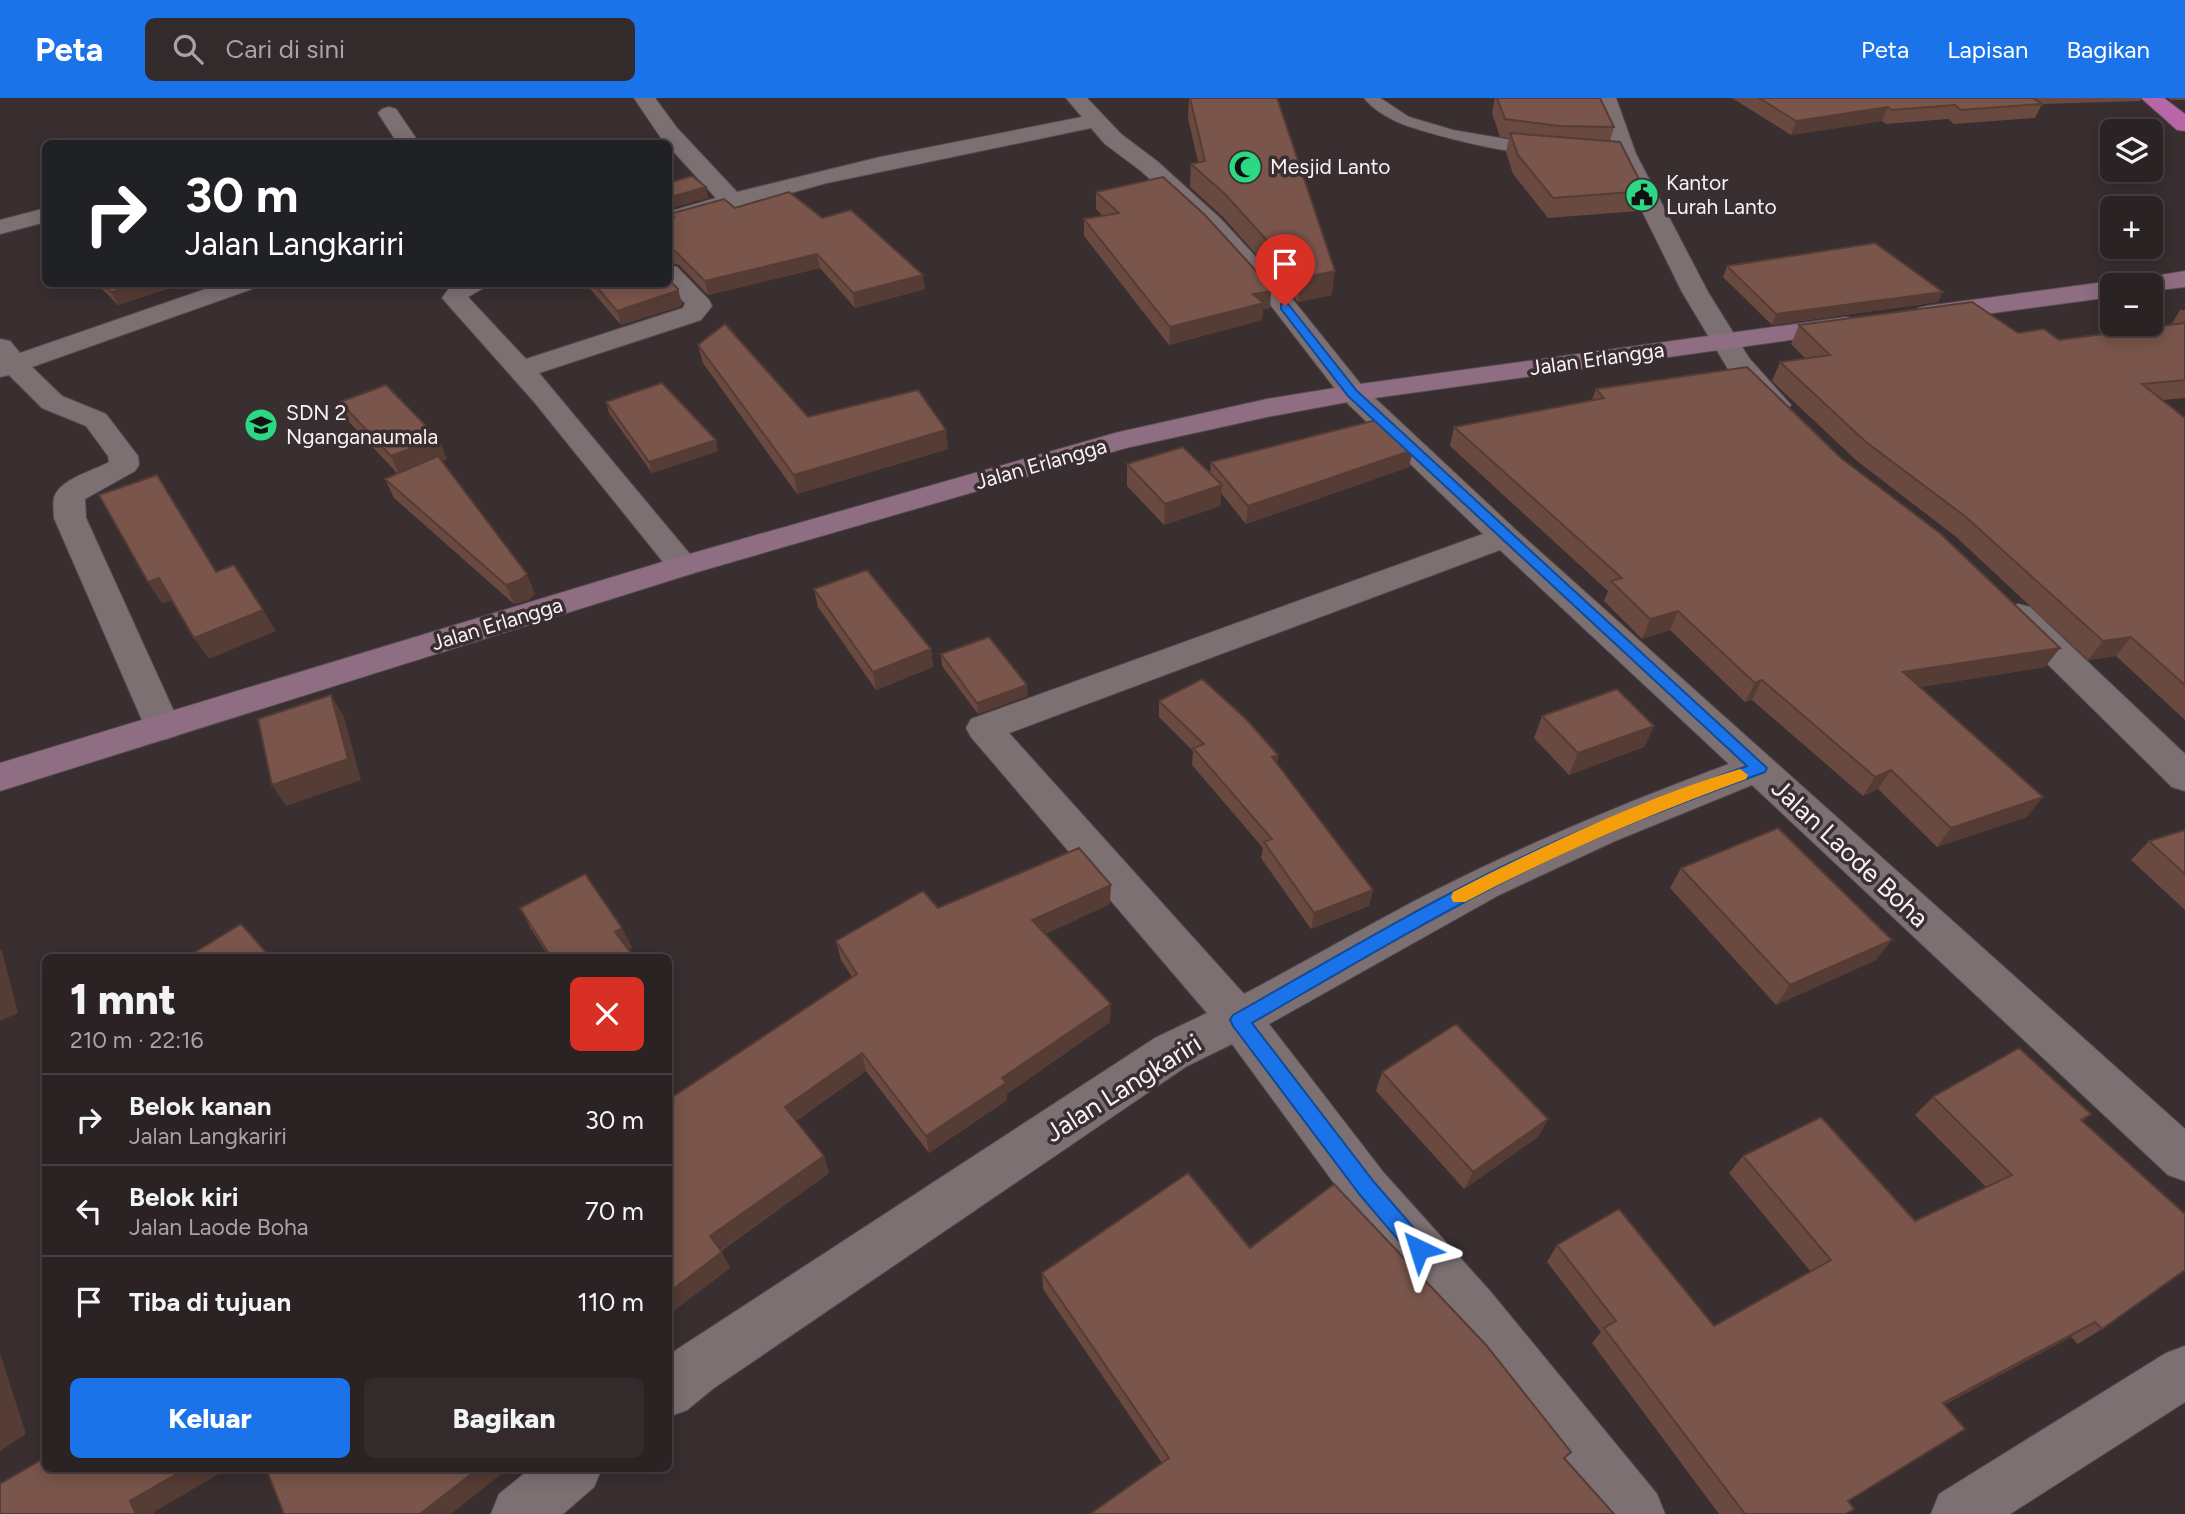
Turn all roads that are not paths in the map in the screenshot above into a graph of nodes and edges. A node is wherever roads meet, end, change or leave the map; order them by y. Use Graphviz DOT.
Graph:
graph roads {
  1 [pos="644,98"];
  2 [pos="1371,98"];
  3 [pos="1606,98"];
  4 [pos="2151,98"];
  5 [pos="1085,109"];
  6 [pos="390,113"];
  7 [pos="2185,125"];
  8 [pos="407,140"];
  9 [pos="1555,152"];
  10 [pos="731,200"];
  11 [pos="42,216"];
  12 [pos="672,219"];
  13 [pos="0,227"];
  14 [pos="672,276"];
  15 [pos="2185,279"];
  16 [pos="2163,282"];
  17 [pos="234,287"];
  18 [pos="466,287"];
  19 [pos="2100,291"];
  20 [pos="1724,342"];
  21 [pos="5,360"];
  22 [pos="521,370"];
  23 [pos="1353,393"];
  24 [pos="1794,422"];
  25 [pos="1505,537"];
  26 [pos="683,566"];
  27 [pos="1991,590"];
  28 [pos="163,727"];
  29 [pos="1759,768"];
  30 [pos="0,777"];
  31 [pos="2185,777"];
  32 [pos="1240,1020"];
  33 [pos="2185,1159"];
  34 [pos="2185,1372"];
  35 [pos="672,1388"];
  36 [pos="570,1472"];
  37 [pos="519,1514"];
  38 [pos="1637,1514"];
  39 [pos="1959,1514"];
  1 -- 10 [label="street"];
  2 -- 9 [label="lane"];
  3 -- 20 [label="street"];
  4 -- 7 [label="highway"];
  5 -- 10 [label="street"];
  5 -- 23 [label="street, Jalan Laode Boha"];
  6 -- 8 [label="street"];
  10 -- 12 [label="street"];
  11 -- 13 [label="street"];
  14 -- 22 [label="street"];
  15 -- 16 [label="street"];
  17 -- 21 [label="street"];
  18 -- 22 [label="street"];
  19 -- 20 [label="street, Jalan Erlangga"];
  20 -- 23 [label="street, Jalan Erlangga"];
  20 -- 24 [label="street"];
  21 -- 28 [label="street"];
  22 -- 26 [label="street"];
  23 -- 25 [label="street, Jalan Laode Boha"];
  23 -- 26 [label="street, Jalan Erlangga"];
  25 -- 29 [label="street, Jalan Laode Boha"];
  25 -- 32 [label="street"];
  26 -- 28 [label="street, Jalan Erlangga"];
  27 -- 31 [label="street"];
  28 -- 30 [label="street, Jalan Erlangga"];
  29 -- 32 [label="street, Jalan Langkariri"];
  29 -- 33 [label="street, Jalan Laode Boha"];
  32 -- 35 [label="street, Jalan Langkariri"];
  32 -- 38 [label="street"];
  34 -- 39 [label="street"];
  36 -- 37 [label="street"];
}
